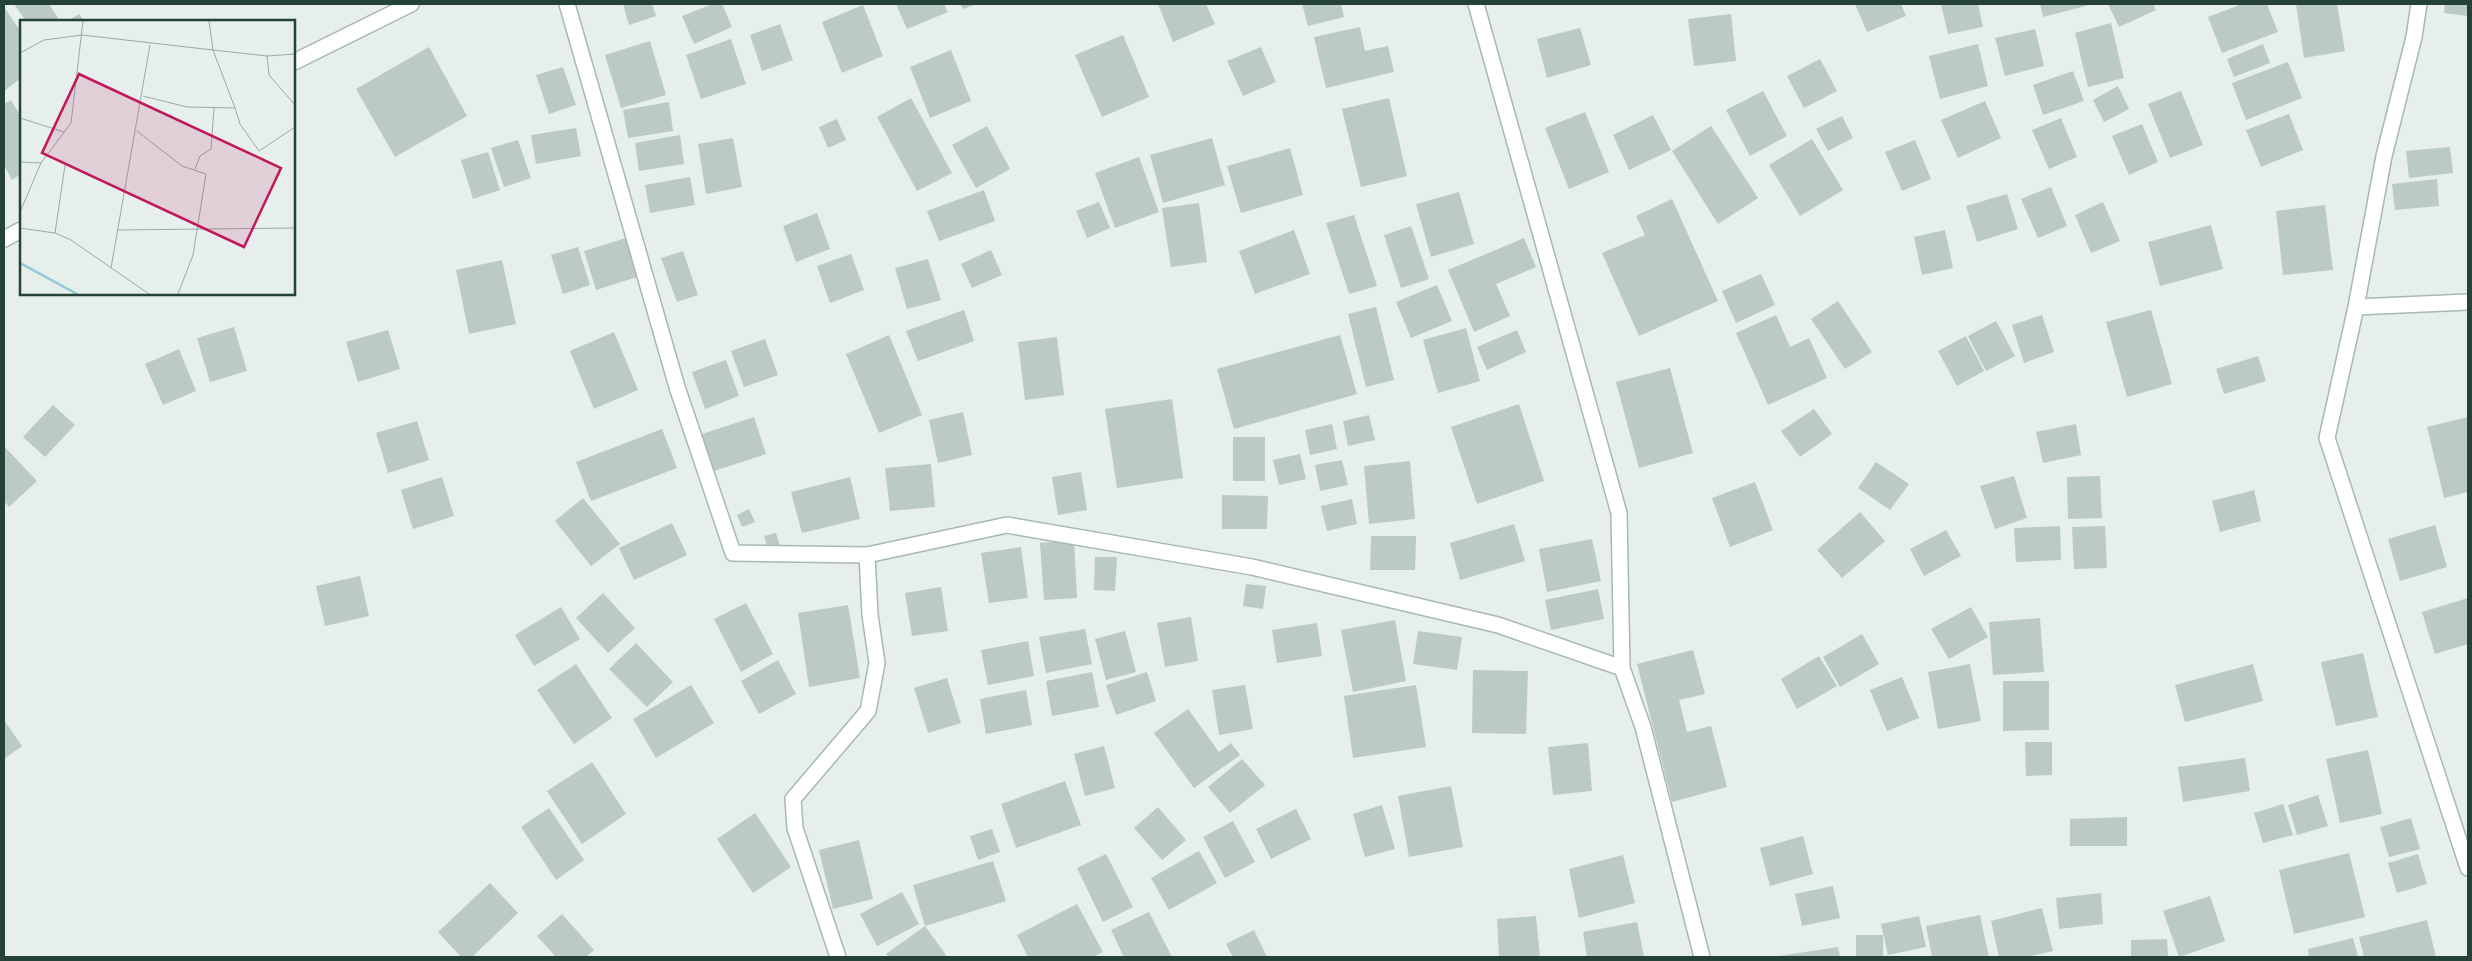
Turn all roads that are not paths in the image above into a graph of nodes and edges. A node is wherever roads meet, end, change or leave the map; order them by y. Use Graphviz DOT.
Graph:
graph roads {
  1 [pos="411,4"];
  2 [pos="567,4"];
  3 [pos="1476,4"];
  4 [pos="2419,4"];
  5 [pos="295,62"];
  6 [pos="20,231"];
  7 [pos="4,239"];
  8 [pos="2468,302"];
  9 [pos="2356,307"];
  10 [pos="867,555"];
  11 [pos="1622,668"];
  12 [pos="2468,868"];
  13 [pos="838,957"];
  14 [pos="1702,957"];
  1 -- 5 [label="street"];
  2 -- 10 [label="street"];
  3 -- 11 [label="street"];
  4 -- 9 [label="street"];
  6 -- 7 [label="street"];
  8 -- 9 [label="street"];
  9 -- 12 [label="street"];
  10 -- 11 [label="street"];
  10 -- 13 [label="street"];
  11 -- 14 [label="street"];
}
